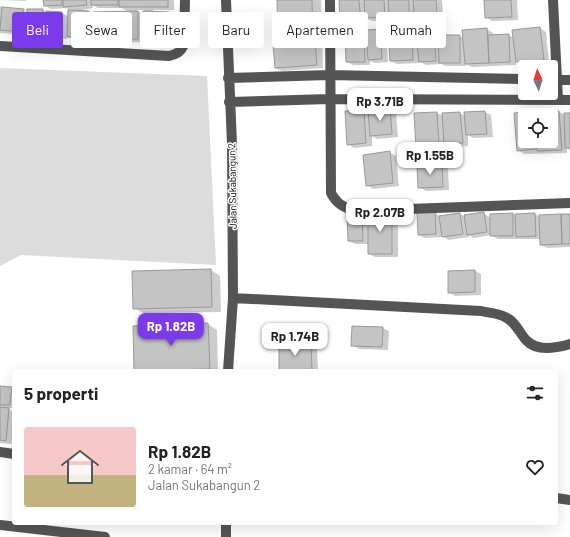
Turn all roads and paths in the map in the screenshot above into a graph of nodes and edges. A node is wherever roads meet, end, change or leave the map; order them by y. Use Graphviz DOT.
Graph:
graph roads {
  1 [pos="185,0"];
  2 [pos="226,0"];
  3 [pos="330,0"];
  4 [pos="553,0"];
  5 [pos="0,46"];
  6 [pos="554,60"];
  7 [pos="329,75"];
  8 [pos="228,78"];
  9 [pos="518,79"];
  10 [pos="558,80"];
  11 [pos="570,80"];
  12 [pos="329,99"];
  13 [pos="518,100"];
  14 [pos="558,100"];
  15 [pos="570,100"];
  16 [pos="229,102"];
  17 [pos="570,203"];
  18 [pos="234,298"];
  19 [pos="570,344"];
  20 [pos="228,369"];
  21 [pos="0,452"];
  22 [pos="12,454"];
  23 [pos="558,498"];
  24 [pos="570,500"];
  25 [pos="0,525"];
  26 [pos="226,525"];
  27 [pos="52,534"];
  28 [pos="105,537"];
  29 [pos="226,537"];
  1 -- 5 [label="street"];
  2 -- 8 [label="street, Jalan Sukabangun 2"];
  3 -- 7 [label="street"];
  4 -- 6 [label="street"];
  7 -- 8 [label="street"];
  7 -- 9 [label="street"];
  7 -- 12 [label="street"];
  8 -- 16 [label="street, Jalan Sukabangun 2"];
  10 -- 11 [label="street"];
  12 -- 13 [label="street"];
  12 -- 16 [label="street"];
  12 -- 17 [label="street"];
  14 -- 15 [label="street"];
  16 -- 18 [label="street, Jalan Sukabangun 2"];
  18 -- 19 [label="street"];
  18 -- 20 [label="street, Jalan Sukabangun 2"];
  21 -- 22 [label="street"];
  23 -- 24 [label="street"];
  25 -- 27 [label="street"];
  26 -- 29 [label="street"];
  27 -- 28 [label="street"];
}
